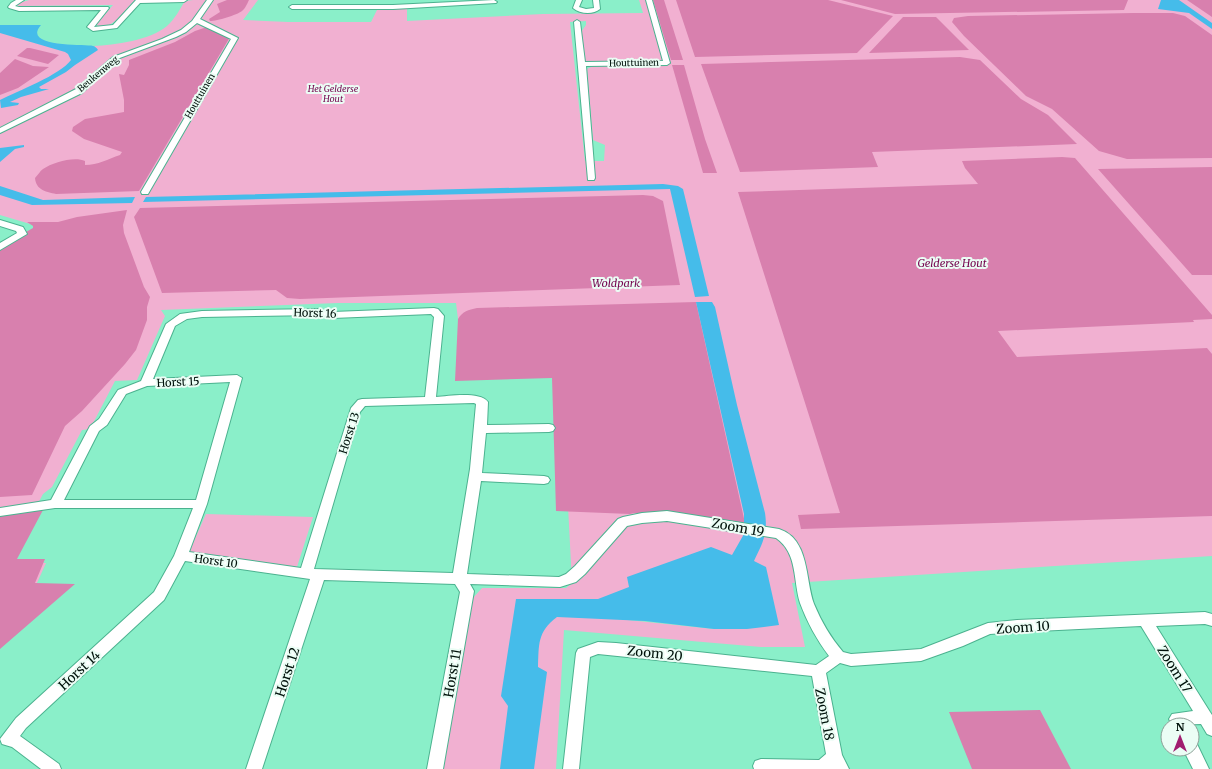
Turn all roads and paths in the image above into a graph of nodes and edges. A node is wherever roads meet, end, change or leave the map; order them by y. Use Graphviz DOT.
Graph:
graph roads {
  1 [pos="21,0"];
  2 [pos="138,0"];
  3 [pos="184,0"];
  4 [pos="210,0"];
  5 [pos="298,0"];
  6 [pos="578,0"];
  7 [pos="596,0"];
  8 [pos="649,0"];
  9 [pos="494,2"];
  10 [pos="196,20"];
  11 [pos="577,22"];
  12 [pos="582,64"];
  13 [pos="0,131"];
  14 [pos="591,178"];
  15 [pos="145,192"];
  16 [pos="0,222"];
  17 [pos="0,247"];
  18 [pos="146,383"];
  19 [pos="430,401"];
  20 [pos="549,428"];
  21 [pos="481,430"];
  22 [pos="476,477"];
  23 [pos="544,480"];
  24 [pos="55,504"];
  25 [pos="200,504"];
  26 [pos="0,512"];
  27 [pos="181,556"];
  28 [pos="313,574"];
  29 [pos="459,579"];
  30 [pos="1145,620"];
  31 [pos="1212,620"];
  32 [pos="838,657"];
  33 [pos="818,671"];
  34 [pos="1208,723"];
  35 [pos="1195,757"];
  36 [pos="838,763"];
  37 [pos="761,766"];
  38 [pos="53,769"];
  39 [pos="254,769"];
  40 [pos="435,769"];
  41 [pos="571,769"];
  42 [pos="1201,769"];
  1 -- 2 [label="street"];
  2 -- 3 [label="street"];
  4 -- 10 [label="street, Beukenweg"];
  5 -- 9 [label="street"];
  6 -- 7 [label="street"];
  8 -- 12 [label="street, Houttuinen"];
  10 -- 13 [label="street, Beukenweg"];
  10 -- 15 [label="street, Houttuinen"];
  11 -- 12 [label="street"];
  12 -- 14 [label="street"];
  16 -- 17 [label="street"];
  18 -- 19 [label="street, Horst 16"];
  18 -- 24 [label="street, Horst 15"];
  18 -- 25 [label="street, Horst 15"];
  19 -- 21 [label="street, Horst 13"];
  19 -- 28 [label="street, Horst 13"];
  20 -- 21 [label="street"];
  21 -- 22 [label="street"];
  22 -- 23 [label="street"];
  22 -- 29 [label="street"];
  24 -- 25 [label="street"];
  24 -- 26 [label="street"];
  25 -- 27 [label="street, Horst 10"];
  27 -- 28 [label="street, Horst 10"];
  27 -- 38 [label="street, Horst 14"];
  28 -- 29 [label="street, Horst 10"];
  28 -- 39 [label="street, Horst 12"];
  29 -- 32 [label="street, Zoom 19"];
  29 -- 40 [label="street, Horst 11"];
  30 -- 31 [label="street, Zoom 10"];
  30 -- 32 [label="street, Zoom 10"];
  30 -- 34 [label="street, Zoom 17"];
  32 -- 33 [label="street"];
  33 -- 36 [label="street, Zoom 18"];
  33 -- 41 [label="street, Zoom 20"];
  35 -- 42 [label="street"];
  36 -- 37 [label="street, Zoom 18"];
}
